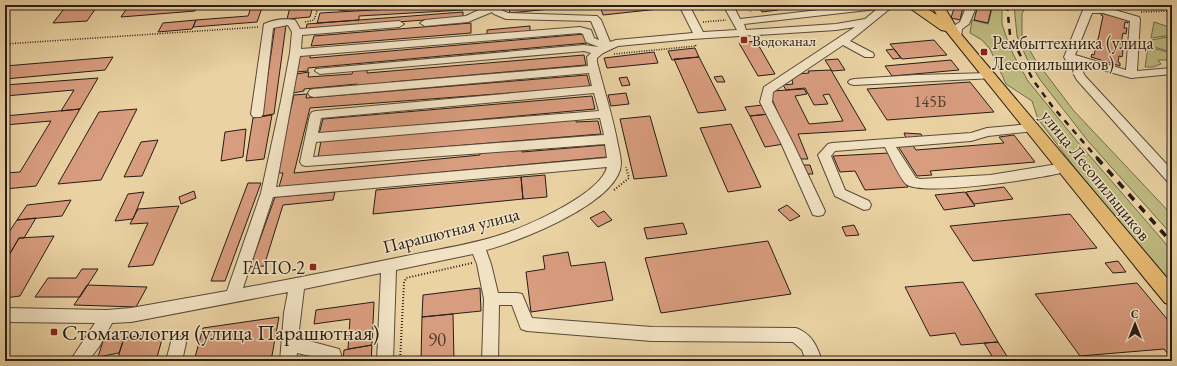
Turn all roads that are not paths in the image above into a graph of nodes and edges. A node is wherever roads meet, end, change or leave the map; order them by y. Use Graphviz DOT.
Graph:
graph roads {
  1 [pos="378,5"];
  2 [pos="684,5"];
  3 [pos="728,5"];
  4 [pos="799,5"];
  5 [pos="914,5"];
  6 [pos="931,5"];
  7 [pos="937,5"];
  8 [pos="972,5"];
  9 [pos="494,6"];
  10 [pos="889,6"];
  11 [pos="341,7"];
  12 [pos="851,7"];
  13 [pos="805,14"];
  14 [pos="868,22"];
  15 [pos="425,23"];
  16 [pos="399,24"];
  17 [pos="740,27"];
  18 [pos="297,32"];
  19 [pos="956,36"];
  20 [pos="696,37"];
  21 [pos="843,41"];
  22 [pos="606,51"];
  23 [pos="295,53"];
  24 [pos="869,55"];
  25 [pos="1069,57"];
  26 [pos="593,69"];
  27 [pos="1172,71"];
  28 [pos="320,72"];
  29 [pos="1154,72"];
  30 [pos="1131,75"];
  31 [pos="990,76"];
  32 [pos="1172,76"];
  33 [pos="854,82"];
  34 [pos="599,89"];
  35 [pos="314,93"];
  36 [pos="257,114"];
  37 [pos="604,114"];
  38 [pos="1032,128"];
  39 [pos="311,138"];
  40 [pos="611,139"];
  41 [pos="888,143"];
  42 [pos="620,163"];
  43 [pos="1064,168"];
  44 [pos="1172,178"];
  45 [pos="268,193"];
  46 [pos="864,205"];
  47 [pos="818,211"];
  48 [pos="477,246"];
  49 [pos="390,266"];
  50 [pos="297,284"];
  51 [pos="233,297"];
  52 [pos="1172,297"];
  53 [pos="492,299"];
  54 [pos="5,314"];
  55 [pos="107,317"];
  56 [pos="178,343"];
  57 [pos="291,344"];
  58 [pos="78,361"];
  59 [pos="174,361"];
  60 [pos="288,361"];
  61 [pos="332,361"];
  62 [pos="385,361"];
  63 [pos="490,361"];
  64 [pos="814,361"];
  1 -- 11 [label="street"];
  2 -- 20 [label="street"];
  3 -- 17 [label="street"];
  4 -- 13 [label="street"];
  5 -- 6 [label="main road"];
  5 -- 19 [label="main road"];
  7 -- 19 [label="main road"];
  8 -- 19 [label="street"];
  9 -- 15 [label="street"];
  9 -- 22 [label="street"];
  10 -- 12 [label="street"];
  10 -- 14 [label="street"];
  12 -- 13 [label="street"];
  13 -- 17 [label="street"];
  14 -- 17 [label="street"];
  14 -- 21 [label="street"];
  16 -- 18 [label="street"];
  17 -- 20 [label="street"];
  18 -- 23 [label="street"];
  18 -- 36 [label="street"];
  19 -- 31 [label="main road, улица Лесопильщиков"];
  20 -- 22 [label="street"];
  21 -- 24 [label="street"];
  21 -- 47 [label="street"];
  22 -- 23 [label="street"];
  22 -- 26 [label="street"];
  22 -- 28 [label="street"];
  23 -- 45 [label="street"];
  25 -- 30 [label="street"];
  25 -- 30 [label="street"];
  25 -- 44 [label="street"];
  26 -- 34 [label="street"];
  26 -- 35 [label="street"];
  27 -- 29 [label="street"];
  29 -- 30 [label="street"];
  29 -- 32 [label="street"];
  31 -- 33 [label="street"];
  31 -- 38 [label="main road, улица Лесопильщиков"];
  34 -- 37 [label="street"];
  34 -- 39 [label="street"];
  37 -- 39 [label="street"];
  37 -- 40 [label="street"];
  38 -- 41 [label="street"];
  38 -- 43 [label="main road, улица Лесопильщиков"];
  39 -- 40 [label="street"];
  40 -- 42 [label="street"];
  41 -- 43 [label="street"];
  41 -- 46 [label="street"];
  42 -- 45 [label="street"];
  42 -- 48 [label="street, Парашютная улица"];
  43 -- 52 [label="main road, улица Лесопильщиков"];
  45 -- 51 [label="street"];
  48 -- 49 [label="street, Парашютная улица"];
  48 -- 53 [label="street"];
  49 -- 50 [label="street, Парашютная улица"];
  49 -- 62 [label="street"];
  50 -- 51 [label="street, Парашютная улица"];
  50 -- 57 [label="street"];
  51 -- 55 [label="street, Парашютная улица"];
  53 -- 63 [label="street"];
  53 -- 64 [label="street"];
  54 -- 55 [label="street, Парашютная улица"];
  55 -- 58 [label="street"];
  56 -- 59 [label="street"];
  57 -- 60 [label="street"];
  57 -- 61 [label="street"];
}
